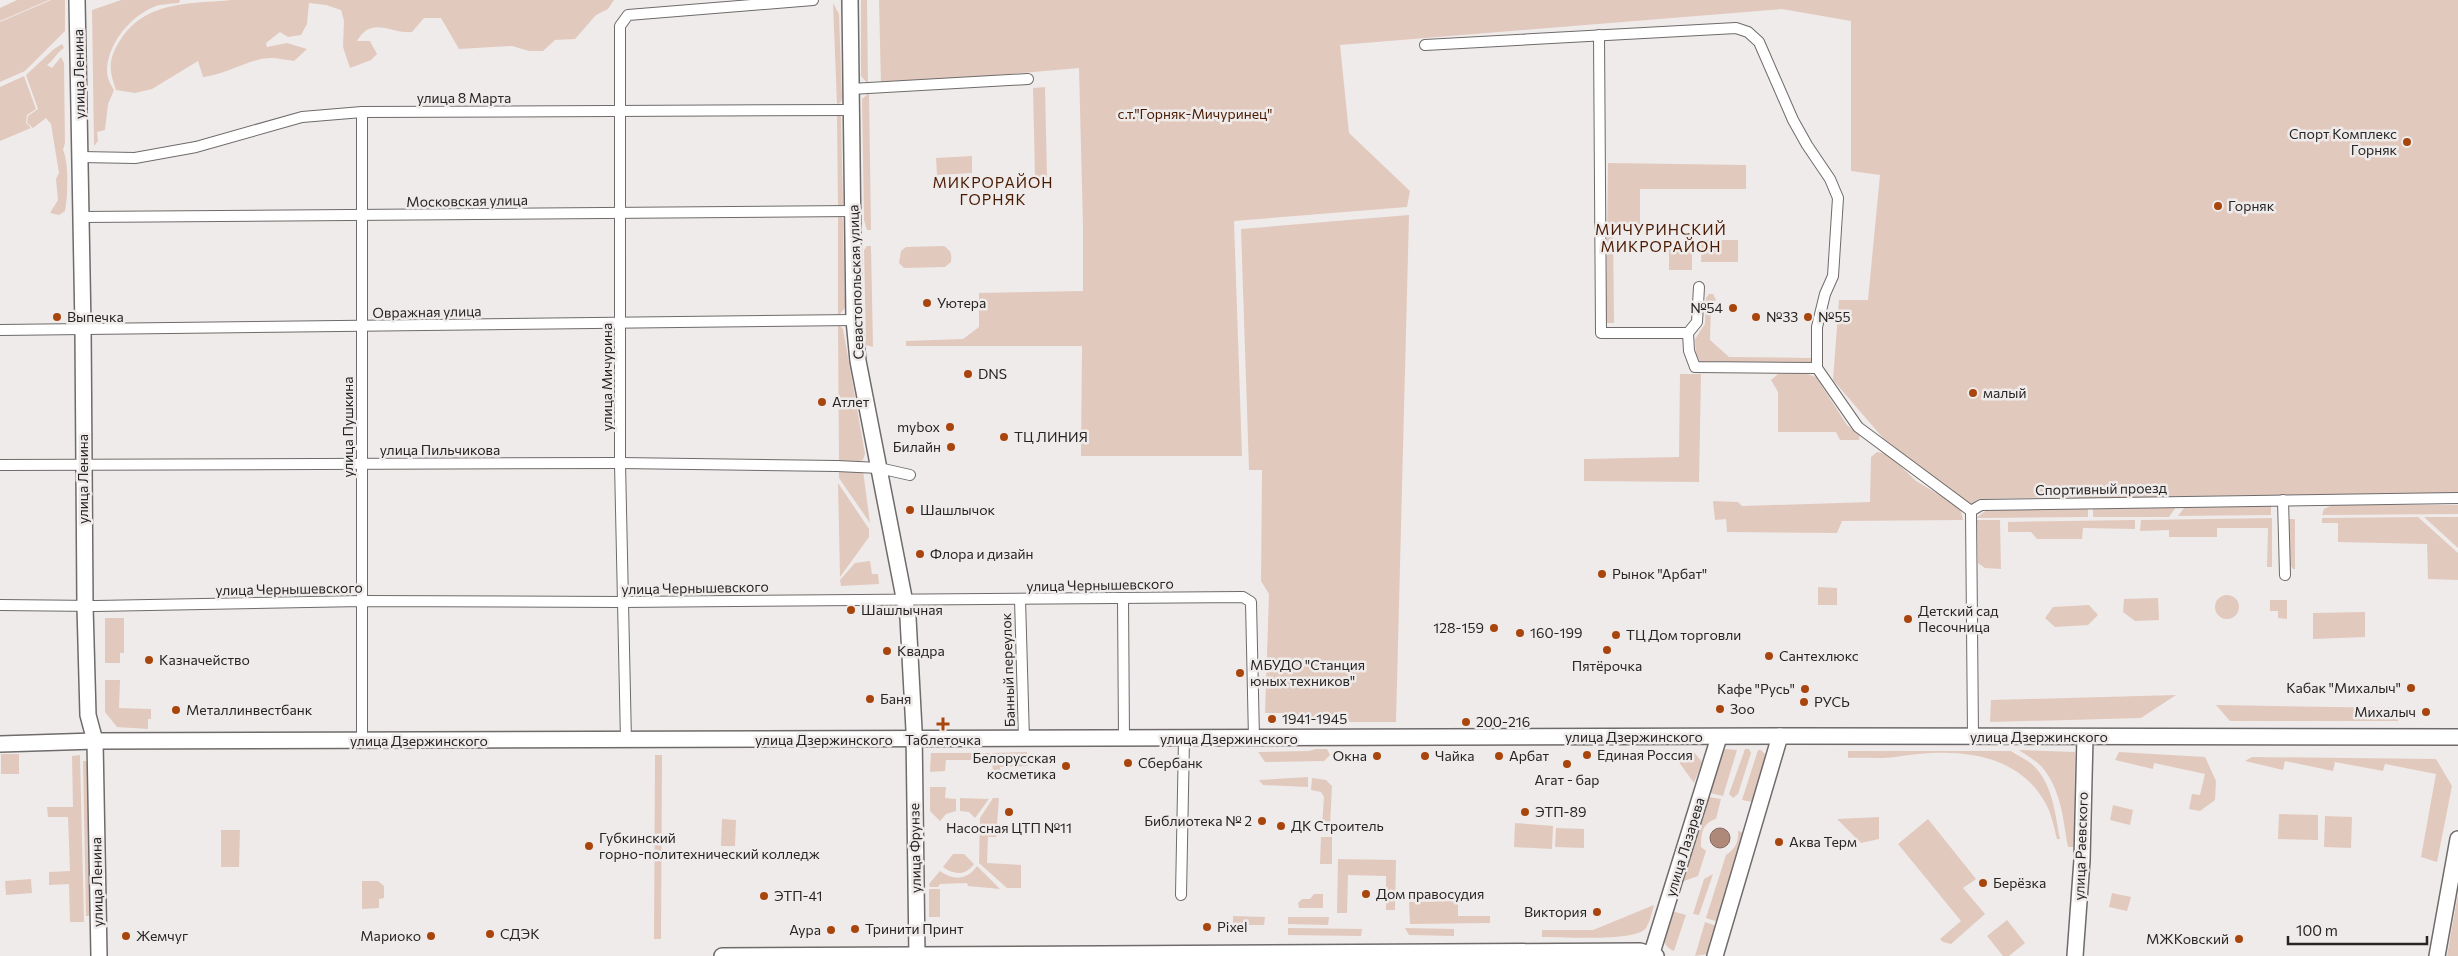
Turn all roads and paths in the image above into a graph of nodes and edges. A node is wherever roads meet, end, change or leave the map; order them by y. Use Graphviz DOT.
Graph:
graph roads {
  1 [pos="77,0"];
  2 [pos="813,0"];
  3 [pos="850,0"];
  4 [pos="1599,35"];
  5 [pos="1424,45"];
  6 [pos="1028,79"];
  7 [pos="851,89"];
  8 [pos="620,109"];
  9 [pos="852,110"];
  10 [pos="362,112"];
  11 [pos="81,157"];
  12 [pos="853,211"];
  13 [pos="620,214"];
  14 [pos="362,216"];
  15 [pos="81,217"];
  16 [pos="1699,287"];
  17 [pos="854,320"];
  18 [pos="620,322"];
  19 [pos="360,327"];
  20 [pos="83,328"];
  21 [pos="0,330"];
  22 [pos="1688,334"];
  23 [pos="1817,368"];
  24 [pos="620,463"];
  25 [pos="362,464"];
  26 [pos="0,465"];
  27 [pos="83,465"];
  28 [pos="880,468"];
  29 [pos="910,475"];
  30 [pos="2458,498"];
  31 [pos="2283,500"];
  32 [pos="1971,511"];
  33 [pos="2285,575"];
  34 [pos="1020,599"];
  35 [pos="1123,599"];
  36 [pos="905,600"];
  37 [pos="362,602"];
  38 [pos="622,602"];
  39 [pos="0,605"];
  40 [pos="85,606"];
  41 [pos="1780,736"];
  42 [pos="1719,737"];
  43 [pos="1973,737"];
  44 [pos="2085,737"];
  45 [pos="2458,737"];
  46 [pos="1124,739"];
  47 [pos="1184,739"];
  48 [pos="1254,739"];
  49 [pos="914,740"];
  50 [pos="1024,740"];
  51 [pos="362,741"];
  52 [pos="626,741"];
  53 [pos="95,742"];
  54 [pos="0,744"];
  55 [pos="2458,840"];
  56 [pos="1181,895"];
  57 [pos="1054,954"];
  58 [pos="917,955"];
  59 [pos="1653,955"];
  60 [pos="99,956"];
  61 [pos="722,956"];
  62 [pos="1715,956"];
  63 [pos="2075,956"];
  64 [pos="2437,956"];
  1 -- 11 [label="main road, улица Ленина"];
  2 -- 8 [label="street, улица Мичурина"];
  3 -- 7 [label="main road, Севастопольская улица"];
  4 -- 5 [label="street"];
  4 -- 22 [label="street"];
  4 -- 23 [label="street"];
  6 -- 7 [label="street"];
  7 -- 9 [label="main road, Севастопольская улица"];
  8 -- 9 [label="street, улица 8 Марта"];
  8 -- 10 [label="street, улица 8 Марта"];
  8 -- 13 [label="street, улица Мичурина"];
  9 -- 12 [label="main road, Севастопольская улица"];
  10 -- 11 [label="street, улица 8 Марта"];
  10 -- 14 [label="street, улица Пушкина"];
  11 -- 15 [label="main road, улица Ленина"];
  12 -- 13 [label="street, Московская улица"];
  12 -- 17 [label="main road, Севастопольская улица"];
  13 -- 14 [label="street, Московская улица"];
  13 -- 18 [label="street, улица Мичурина"];
  14 -- 15 [label="street, Московская улица"];
  14 -- 19 [label="street, улица Пушкина"];
  15 -- 20 [label="main road, улица Ленина"];
  16 -- 22 [label="street"];
  17 -- 18 [label="street, Овражная улица"];
  17 -- 28 [label="main road, Севастопольская улица"];
  18 -- 19 [label="street, Овражная улица"];
  18 -- 24 [label="street, улица Мичурина"];
  19 -- 20 [label="street, Овражная улица"];
  19 -- 25 [label="street, улица Пушкина"];
  20 -- 21 [label="street, Овражная улица"];
  20 -- 27 [label="main road, улица Ленина"];
  22 -- 23 [label="street"];
  23 -- 32 [label="street"];
  24 -- 25 [label="street, улица Пильчикова"];
  24 -- 28 [label="street, улица Пильчикова"];
  24 -- 38 [label="street, улица Мичурина"];
  25 -- 27 [label="street, улица Пильчикова"];
  25 -- 37 [label="street, улица Пушкина"];
  26 -- 27 [label="street, улица Пильчикова"];
  27 -- 40 [label="main road, улица Ленина"];
  28 -- 29 [label="street, улица Пильчикова"];
  28 -- 36 [label="main road, Севастопольская улица"];
  30 -- 31 [label="street, Спортивный проезд"];
  31 -- 32 [label="street, Спортивный проезд"];
  31 -- 33 [label="street"];
  32 -- 43 [label="street"];
  34 -- 35 [label="street, улица Чернышевского"];
  34 -- 36 [label="street, улица Чернышевского"];
  34 -- 50 [label="street, Банный переулок"];
  35 -- 46 [label="street"];
  35 -- 48 [label="street, улица Чернышевского"];
  36 -- 38 [label="street, улица Чернышевского"];
  36 -- 49 [label="main road, Севастопольская улица"];
  37 -- 38 [label="street, улица Чернышевского"];
  37 -- 40 [label="street, улица Чернышевского"];
  37 -- 51 [label="street, улица Пушкина"];
  38 -- 52 [label="street, улица Мичурина"];
  39 -- 40 [label="street, улица Чернышевского"];
  40 -- 53 [label="main road, улица Ленина"];
  41 -- 42 [label="main road, улица Дзержинского"];
  41 -- 43 [label="main road, улица Дзержинского"];
  41 -- 62 [label="main road"];
  42 -- 48 [label="main road, улица Дзержинского"];
  42 -- 59 [label="main road, улица Лазарева"];
  43 -- 44 [label="main road, улица Дзержинского"];
  44 -- 45 [label="main road, улица Дзержинского"];
  44 -- 63 [label="main road, улица Раевского"];
  46 -- 47 [label="main road, улица Дзержинского"];
  46 -- 50 [label="main road, улица Дзержинского"];
  47 -- 48 [label="main road, улица Дзержинского"];
  47 -- 56 [label="street"];
  49 -- 50 [label="main road, улица Дзержинского"];
  49 -- 52 [label="main road, улица Дзержинского"];
  49 -- 58 [label="main road, улица Фрунзе"];
  51 -- 52 [label="main road, улица Дзержинского"];
  51 -- 53 [label="main road, улица Дзержинского"];
  53 -- 54 [label="main road, улица Дзержинского"];
  53 -- 60 [label="main road, улица Ленина"];
  55 -- 64 [label="main road"];
  57 -- 58 [label="main road"];
  57 -- 59 [label="main road"];
  58 -- 61 [label="main road"];
}
